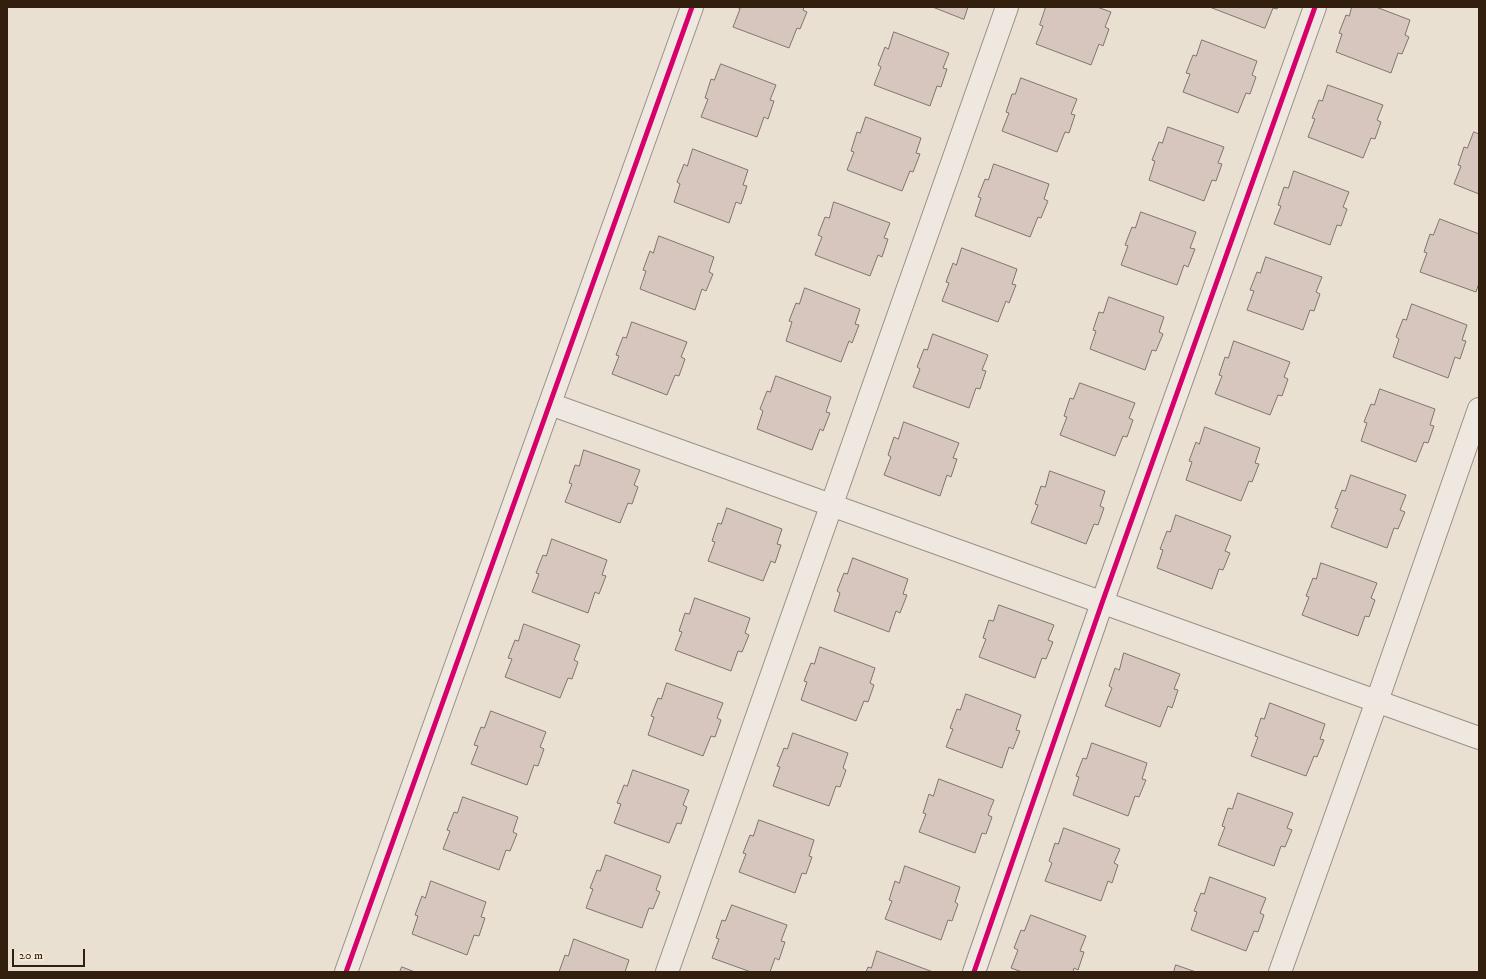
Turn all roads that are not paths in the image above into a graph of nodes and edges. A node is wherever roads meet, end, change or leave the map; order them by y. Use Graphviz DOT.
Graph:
graph roads {
  1 [pos="692,7"];
  2 [pos="1008,7"];
  3 [pos="1315,7"];
  4 [pos="550,404"];
  5 [pos="1479,409"];
  6 [pos="832,505"];
  7 [pos="1102,603"];
  8 [pos="1377,702"];
  9 [pos="1479,738"];
  10 [pos="346,972"];
  11 [pos="667,972"];
  12 [pos="974,972"];
  13 [pos="1280,972"];
  1 -- 4 [label="street"];
  2 -- 6 [label="street"];
  3 -- 7 [label="street"];
  4 -- 6 [label="street"];
  4 -- 10 [label="street"];
  5 -- 8 [label="street"];
  6 -- 7 [label="street"];
  6 -- 11 [label="street"];
  7 -- 8 [label="street"];
  7 -- 12 [label="street"];
  8 -- 9 [label="street"];
  8 -- 13 [label="street"];
}
